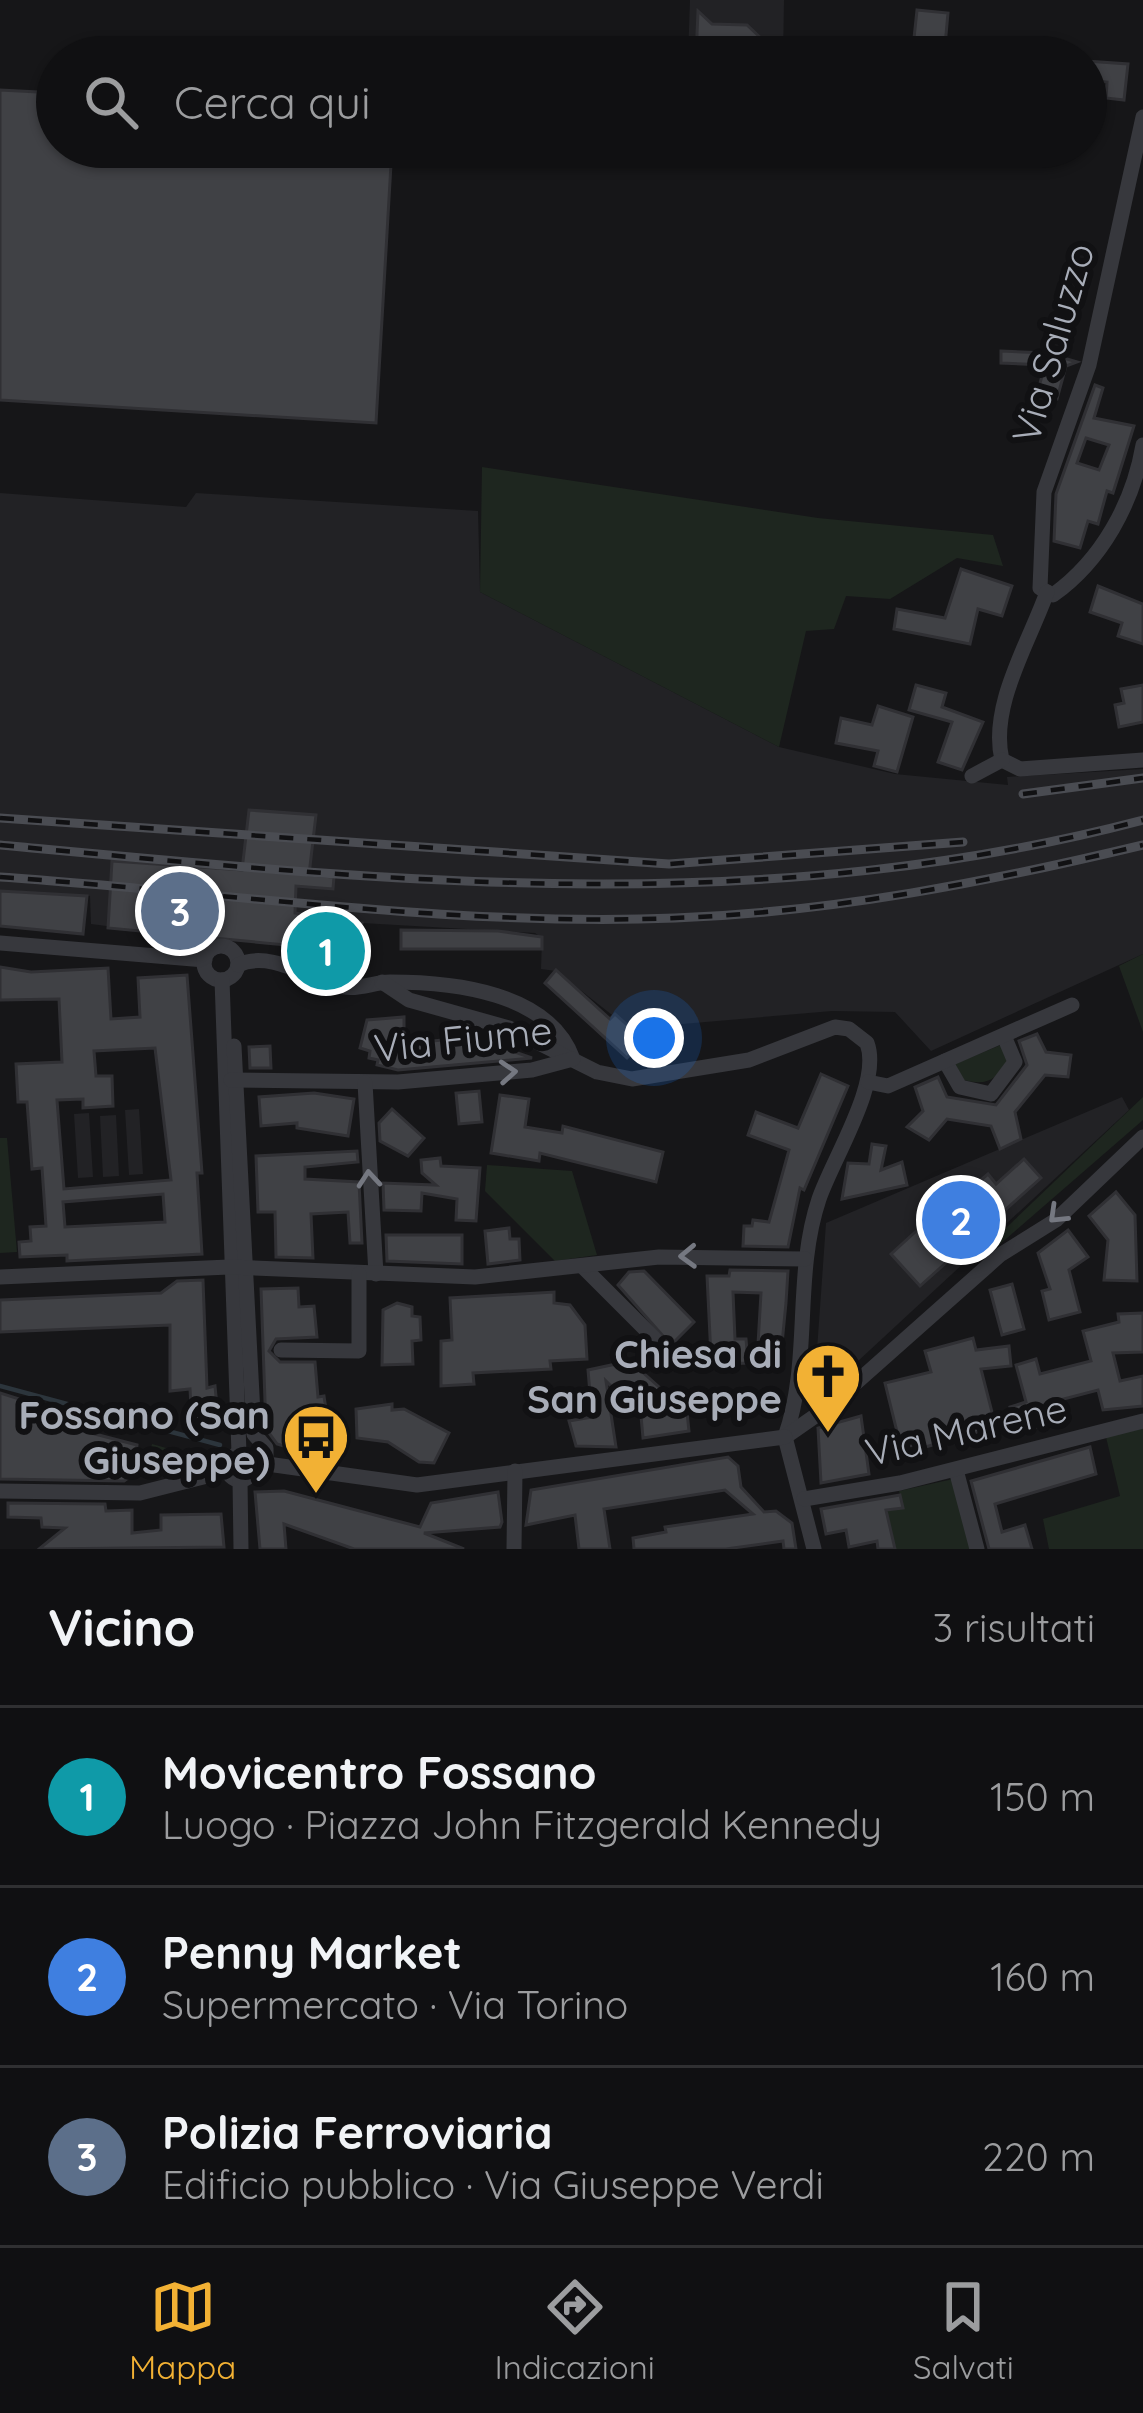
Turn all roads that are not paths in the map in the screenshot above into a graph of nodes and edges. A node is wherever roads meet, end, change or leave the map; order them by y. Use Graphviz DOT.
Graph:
graph roads {
  1 [pos="1143,117"];
  2 [pos="1143,445"];
  3 [pos="1142,468"];
  4 [pos="1043,590"];
  5 [pos="1003,760"];
  6 [pos="1143,760"];
  7 [pos="972,776"];
  8 [pos="0,943"];
  9 [pos="205,960"];
  10 [pos="238,965"];
  11 [pos="222,980"];
  12 [pos="382,982"];
  13 [pos="1072,1005"];
  14 [pos="1004,1036"];
  15 [pos="234,1046"];
  16 [pos="573,1059"];
  17 [pos="945,1061"];
  18 [pos="231,1080"];
  19 [pos="868,1082"];
  20 [pos="365,1083"];
  21 [pos="1143,1137"];
  22 [pos="805,1259"];
  23 [pos="582,1266"];
  24 [pos="229,1267"];
  25 [pos="247,1268"];
  26 [pos="367,1274"];
  27 [pos="0,1277"];
  28 [pos="655,1339"];
  29 [pos="281,1350"];
  30 [pos="798,1394"];
  31 [pos="825,1409"];
  32 [pos="1143,1421"];
  33 [pos="785,1437"];
  34 [pos="253,1459"];
  35 [pos="956,1470"];
  36 [pos="515,1472"];
  37 [pos="234,1476"];
  38 [pos="0,1491"];
  39 [pos="804,1499"];
  40 [pos="242,1549"];
  41 [pos="514,1549"];
  42 [pos="814,1549"];
  43 [pos="976,1549"];
  1 -- 4 [label="street, Via Saluzzo"];
  2 -- 3 [label="street"];
  3 -- 4 [label="street"];
  4 -- 5 [label="street, Via Saluzzo"];
  5 -- 6 [label="street"];
  5 -- 7 [label="street"];
  8 -- 9 [label="street"];
  9 -- 10 [label="street"];
  9 -- 11 [label="street"];
  10 -- 11 [label="street"];
  10 -- 12 [label="street"];
  11 -- 18 [label="street"];
  12 -- 16 [label="street"];
  12 -- 16 [label="street"];
  13 -- 14 [label="street"];
  14 -- 17 [label="street"];
  14 -- 17 [label="street"];
  15 -- 18 [label="street"];
  16 -- 19 [label="street, Via Fiume"];
  20 -- 16 [label="street, Via Fiume, one-way"];
  17 -- 19 [label="street"];
  18 -- 20 [label="street, Via Fiume"];
  18 -- 24 [label="street"];
  18 -- 25 [label="street"];
  19 -- 22 [label="street"];
  26 -- 20 [label="street, one-way"];
  21 -- 31 [label="street, one-way"];
  22 -- 23 [label="street, one-way"];
  22 -- 30 [label="street"];
  23 -- 26 [label="street"];
  23 -- 28 [label="street"];
  24 -- 25 [label="street"];
  24 -- 27 [label="street"];
  24 -- 34 [label="street"];
  25 -- 26 [label="street"];
  25 -- 34 [label="street"];
  26 -- 29 [label="street"];
  30 -- 31 [label="street"];
  30 -- 33 [label="street"];
  31 -- 33 [label="street"];
  32 -- 35 [label="street, Via Marene"];
  33 -- 36 [label="street"];
  33 -- 39 [label="street"];
  34 -- 36 [label="street"];
  34 -- 37 [label="street"];
  35 -- 39 [label="street, Via Marene"];
  35 -- 43 [label="street"];
  36 -- 41 [label="street"];
  37 -- 38 [label="street"];
  37 -- 40 [label="street"];
  39 -- 42 [label="street"];
}
